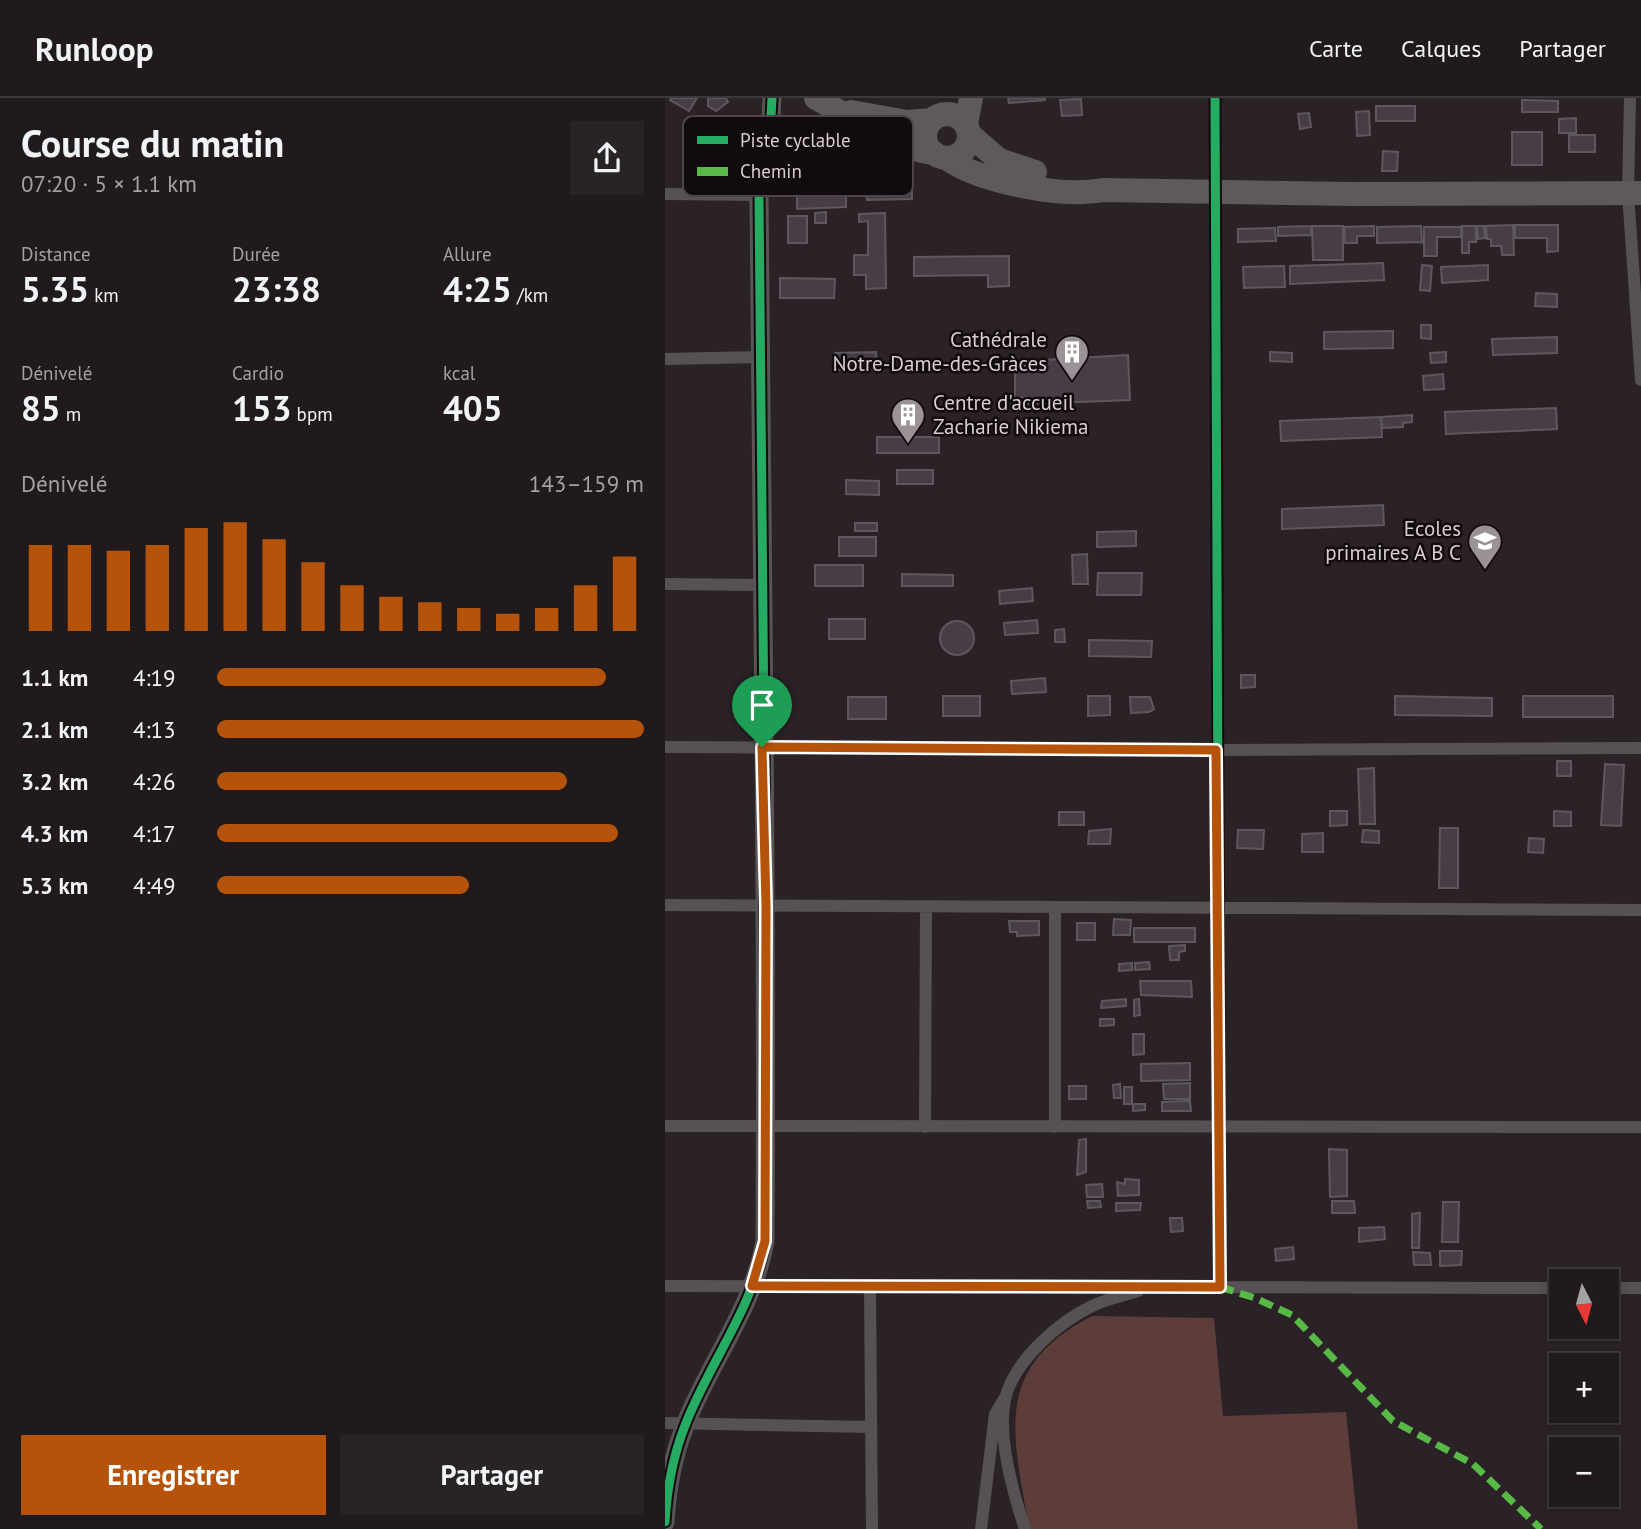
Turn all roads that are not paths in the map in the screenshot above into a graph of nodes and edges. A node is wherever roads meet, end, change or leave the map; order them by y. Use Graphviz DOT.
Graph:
graph roads {
  1 [pos="772,98"];
  2 [pos="971,98"];
  3 [pos="1216,98"];
  4 [pos="1630,98"];
  5 [pos="826,104"];
  6 [pos="940,111"];
  7 [pos="771,116"];
  8 [pos="846,116"];
  9 [pos="875,116"];
  10 [pos="913,117"];
  11 [pos="967,129"];
  12 [pos="913,150"];
  13 [pos="940,155"];
  14 [pos="1103,190"];
  15 [pos="1216,193"];
  16 [pos="1635,193"];
  17 [pos="665,194"];
  18 [pos="683,194"];
  19 [pos="759,196"];
  20 [pos="760,357"];
  21 [pos="665,359"];
  22 [pos="1641,380"];
  23 [pos="665,584"];
  24 [pos="760,585"];
  25 [pos="665,747"];
  26 [pos="762,747"];
  27 [pos="1641,748"];
  28 [pos="1216,750"];
  29 [pos="665,905"];
  30 [pos="766,906"];
  31 [pos="926,907"];
  32 [pos="1055,908"];
  33 [pos="1217,910"];
  34 [pos="1641,910"];
  35 [pos="1218,1124"];
  36 [pos="665,1126"];
  37 [pos="1641,1126"];
  38 [pos="765,1127"];
  39 [pos="925,1127"];
  40 [pos="1055,1128"];
  41 [pos="665,1286"];
  42 [pos="752,1286"];
  43 [pos="870,1287"];
  44 [pos="1151,1287"];
  45 [pos="1220,1287"];
  46 [pos="1549,1288"];
  47 [pos="1619,1288"];
  48 [pos="1641,1288"];
  49 [pos="1007,1392"];
  50 [pos="665,1423"];
  51 [pos="686,1423"];
  52 [pos="871,1427"];
  53 [pos="665,1522"];
  54 [pos="872,1529"];
  55 [pos="981,1529"];
  56 [pos="1025,1529"];
  1 -- 7 [label="street"];
  2 -- 11 [label="highway"];
  3 -- 15 [label="street"];
  4 -- 16 [label="street"];
  5 -- 8 [label="highway"];
  5 -- 9 [label="highway"];
  6 -- 10 [label="highway"];
  6 -- 11 [label="highway"];
  6 -- 13 [label="highway"];
  11 -- 13 [label="highway"];
  11 -- 14 [label="highway"];
  12 -- 13 [label="highway"];
  13 -- 14 [label="highway"];
  14 -- 15 [label="highway"];
  15 -- 16 [label="highway"];
  15 -- 28 [label="street"];
  16 -- 22 [label="street"];
  17 -- 18 [label="street"];
  19 -- 20 [label="street"];
  20 -- 21 [label="street"];
  20 -- 24 [label="street"];
  23 -- 24 [label="street"];
  24 -- 26 [label="street"];
  25 -- 26 [label="street"];
  26 -- 28 [label="street"];
  26 -- 30 [label="street"];
  27 -- 28 [label="street"];
  28 -- 33 [label="street"];
  29 -- 30 [label="street"];
  30 -- 31 [label="street"];
  30 -- 38 [label="street"];
  31 -- 32 [label="street"];
  31 -- 39 [label="street"];
  32 -- 33 [label="street"];
  32 -- 40 [label="street"];
  33 -- 34 [label="street"];
  33 -- 35 [label="street"];
  35 -- 37 [label="street"];
  35 -- 40 [label="street"];
  35 -- 45 [label="street"];
  36 -- 38 [label="street"];
  38 -- 39 [label="street"];
  38 -- 42 [label="street"];
  39 -- 40 [label="street"];
  41 -- 42 [label="street"];
  42 -- 43 [label="street"];
  42 -- 51 [label="street"];
  43 -- 44 [label="street"];
  43 -- 52 [label="street"];
  44 -- 45 [label="street"];
  44 -- 49 [label="street"];
  45 -- 46 [label="street"];
  47 -- 48 [label="street"];
  49 -- 55 [label="street"];
  49 -- 56 [label="street"];
  50 -- 51 [label="street"];
  51 -- 52 [label="street"];
  51 -- 53 [label="street"];
  52 -- 54 [label="street"];
}
